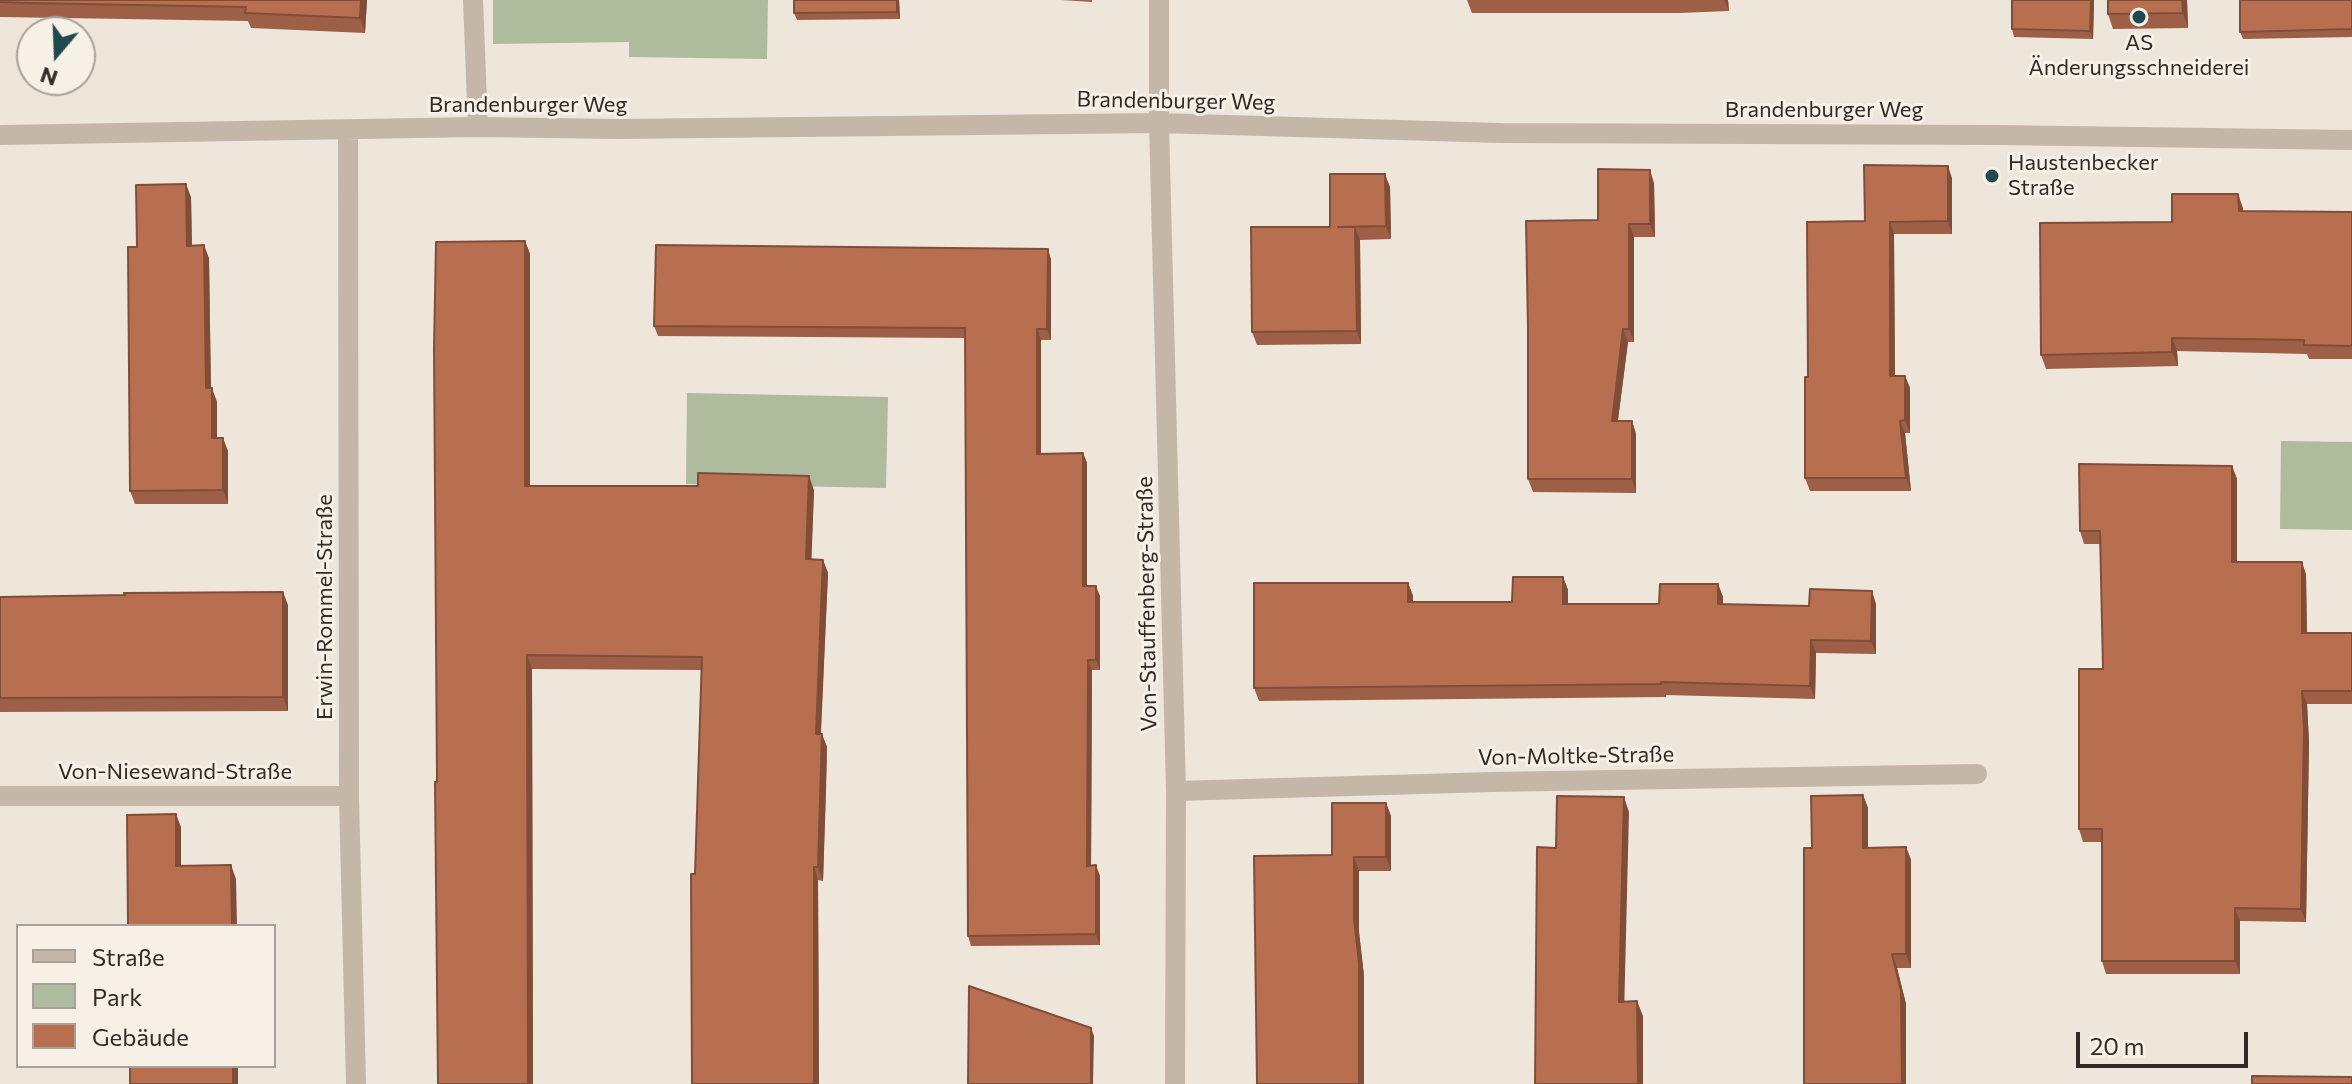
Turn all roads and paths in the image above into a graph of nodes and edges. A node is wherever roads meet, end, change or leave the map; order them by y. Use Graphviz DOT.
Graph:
graph roads {
  1 [pos="473,0"];
  2 [pos="1159,0"];
  3 [pos="1159,123"];
  4 [pos="478,127"];
  5 [pos="348,130"];
  6 [pos="0,135"];
  7 [pos="2352,140"];
  8 [pos="1977,774"];
  9 [pos="1176,791"];
  10 [pos="0,796"];
  11 [pos="349,796"];
  12 [pos="356,1084"];
  13 [pos="1175,1084"];
  1 -- 4 [label="street"];
  2 -- 3 [label="street, Von-Stauffenberg-Straße"];
  3 -- 4 [label="street, Brandenburger Weg"];
  3 -- 7 [label="street, Brandenburger Weg"];
  3 -- 9 [label="street, Von-Stauffenberg-Straße"];
  4 -- 5 [label="street, Brandenburger Weg"];
  5 -- 6 [label="street, Brandenburger Weg"];
  5 -- 11 [label="street, Erwin-Rommel-Straße"];
  8 -- 9 [label="street, Von-Moltke-Straße"];
  9 -- 13 [label="street, Von-Stauffenberg-Straße"];
  10 -- 11 [label="street, Von-Niesewand-Straße"];
  11 -- 12 [label="street, Erwin-Rommel-Straße"];
}
